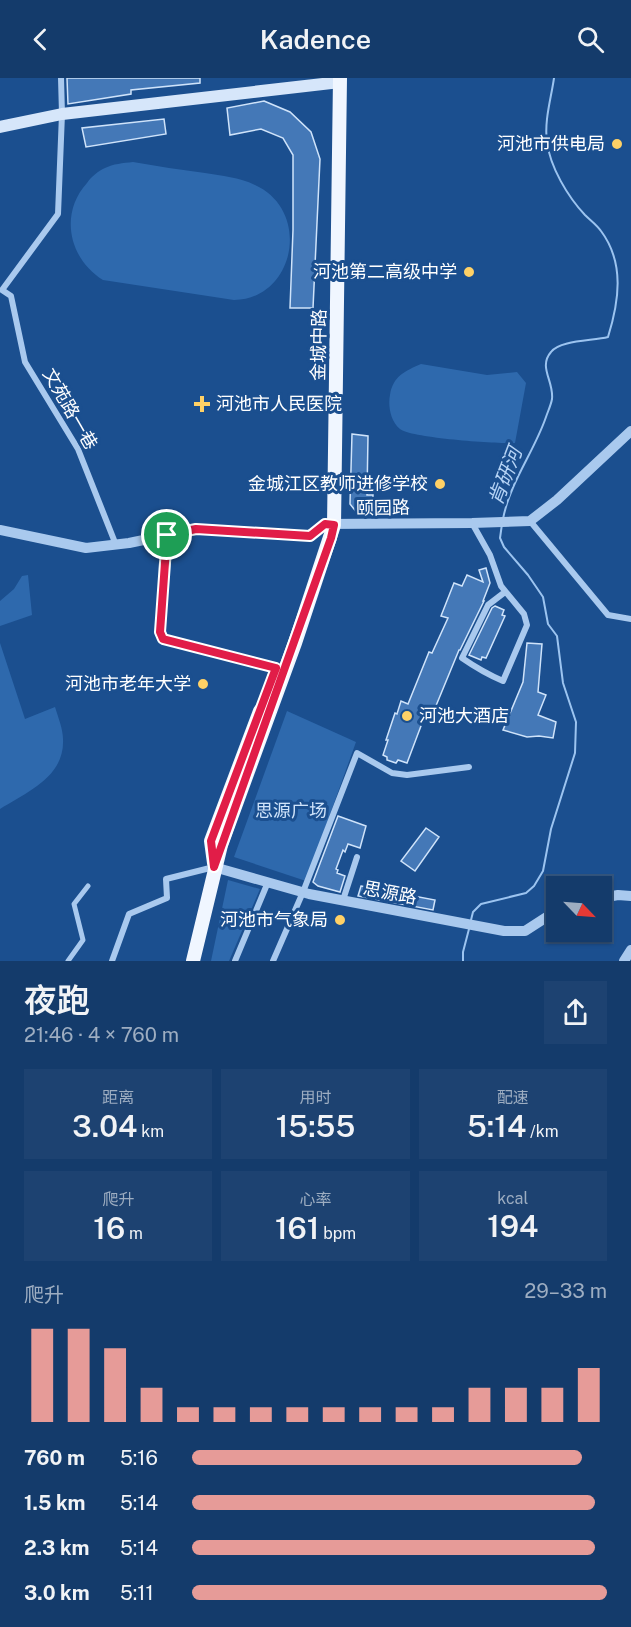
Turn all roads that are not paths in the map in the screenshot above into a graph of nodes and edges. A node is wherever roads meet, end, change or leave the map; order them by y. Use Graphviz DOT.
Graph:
graph roads {
  1 [pos="61,78"];
  2 [pos="335,80"];
  3 [pos="62,114"];
  4 [pos="0,127"];
  5 [pos="1,291"];
  6 [pos="631,430"];
  7 [pos="530,521"];
  8 [pos="472,523"];
  9 [pos="330,524"];
  10 [pos="0,530"];
  11 [pos="167,535"];
  12 [pos="116,545"];
  13 [pos="505,592"];
  14 [pos="631,619"];
  15 [pos="291,641"];
  16 [pos="276,668"];
  17 [pos="469,767"];
  18 [pos="357,857"];
  19 [pos="214,867"];
  20 [pos="268,882"];
  21 [pos="88,886"];
  22 [pos="303,892"];
  23 [pos="631,896"];
  24 [pos="612,897"];
  25 [pos="343,900"];
  26 [pos="546,917"];
  27 [pos="631,950"];
  28 [pos="68,961"];
  29 [pos="111,961"];
  30 [pos="193,961"];
  31 [pos="235,961"];
  32 [pos="273,961"];
  33 [pos="624,961"];
  1 -- 3 [label="street, 文苑路一巷"];
  2 -- 3 [label="main road"];
  2 -- 9 [label="main road, 金城中路"];
  3 -- 4 [label="main road"];
  3 -- 5 [label="street, 文苑路一巷"];
  5 -- 12 [label="street, 文苑路一巷"];
  6 -- 7 [label="street"];
  7 -- 8 [label="street, 颐园路"];
  7 -- 14 [label="street"];
  8 -- 9 [label="street, 颐园路"];
  8 -- 13 [label="street"];
  9 -- 11 [label="street, 颐园路"];
  9 -- 15 [label="main road, 金城中路"];
  10 -- 12 [label="street, 颐园路"];
  11 -- 12 [label="street, 颐园路"];
  11 -- 16 [label="street"];
  13 -- 13 [label="street"];
  15 -- 16 [label="main road"];
  15 -- 19 [label="main road"];
  16 -- 19 [label="main road"];
  17 -- 22 [label="street"];
  18 -- 25 [label="street"];
  19 -- 20 [label="street, 思源路"];
  19 -- 29 [label="street"];
  19 -- 30 [label="main road"];
  20 -- 22 [label="street, 思源路"];
  20 -- 31 [label="street"];
  21 -- 28 [label="street"];
  22 -- 25 [label="street, 思源路"];
  22 -- 32 [label="street"];
  23 -- 24 [label="street"];
  25 -- 26 [label="street, 思源路"];
  27 -- 33 [label="street"];
}
